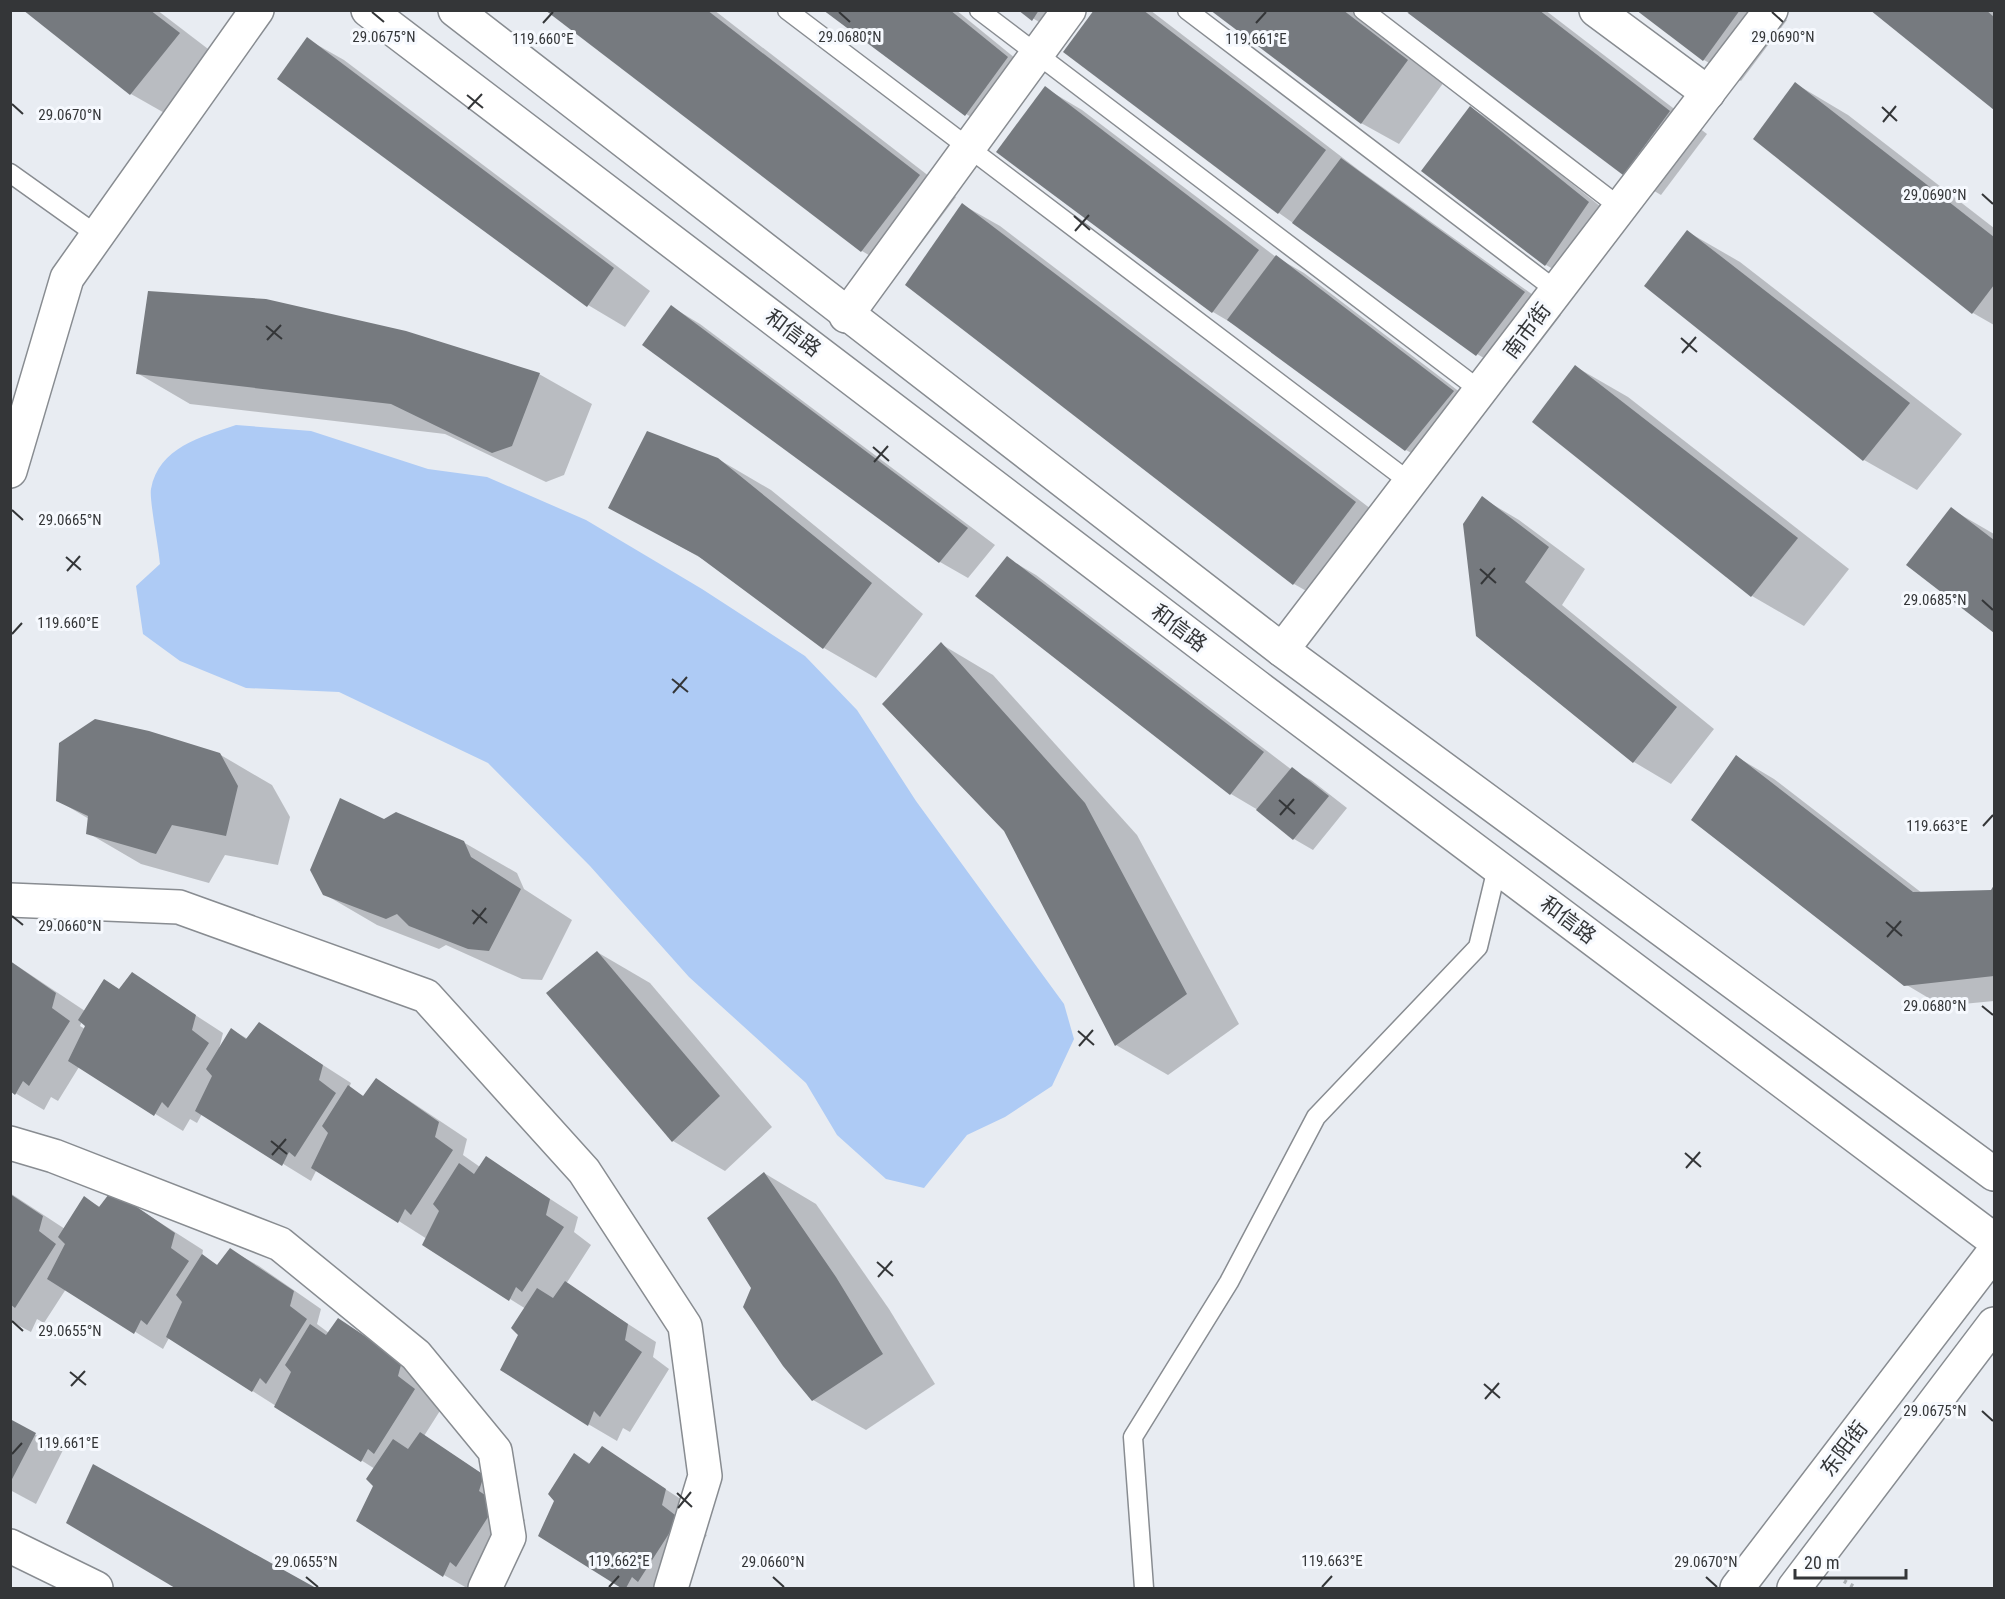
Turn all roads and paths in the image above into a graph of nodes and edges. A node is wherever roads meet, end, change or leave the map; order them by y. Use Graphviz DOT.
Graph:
graph roads {
  1 [pos="257,10"];
  2 [pos="368,10"];
  3 [pos="455,10"];
  4 [pos="787,10"];
  5 [pos="979,10"];
  6 [pos="1069,10"];
  7 [pos="1186,10"];
  8 [pos="1363,10"];
  9 [pos="1596,10"];
  10 [pos="1771,10"];
  11 [pos="1037,54"];
  12 [pos="1708,93"];
  13 [pos="969,148"];
  14 [pos="10,173"];
  15 [pos="1621,208"];
  16 [pos="97,235"];
  17 [pos="1557,291"];
  18 [pos="846,316"];
  19 [pos="1481,391"];
  20 [pos="10,471"];
  21 [pos="1411,483"];
  22 [pos="1282,651"];
  23 [pos="1497,868"];
  24 [pos="10,900"];
  25 [pos="10,1143"];
  26 [pos="1995,1174"];
  27 [pos="1995,1240"];
  28 [pos="1995,1252"];
  29 [pos="1995,1324"];
  30 [pos="11,1547"];
  31 [pos="96,1588"];
  32 [pos="485,1588"];
  33 [pos="671,1588"];
  34 [pos="1144,1588"];
  35 [pos="1737,1588"];
  36 [pos="1794,1588"];
  1 -- 16 [label="street"];
  2 -- 23 [label="street, 和信路"];
  3 -- 18 [label="street"];
  4 -- 13 [label="lane"];
  5 -- 11 [label="lane"];
  6 -- 11 [label="street"];
  7 -- 17 [label="lane"];
  8 -- 15 [label="lane"];
  9 -- 12 [label="street"];
  10 -- 12 [label="street, 南市街"];
  11 -- 13 [label="street"];
  11 -- 19 [label="lane"];
  12 -- 15 [label="street, 南市街"];
  13 -- 18 [label="street"];
  13 -- 21 [label="lane"];
  14 -- 16 [label="lane"];
  15 -- 17 [label="street, 南市街"];
  16 -- 20 [label="street"];
  17 -- 19 [label="street, 南市街"];
  18 -- 22 [label="street"];
  19 -- 21 [label="street, 南市街"];
  21 -- 22 [label="street, 南市街"];
  22 -- 26 [label="street"];
  23 -- 27 [label="street, 和信路"];
  23 -- 34 [label="lane"];
  24 -- 33 [label="street"];
  25 -- 32 [label="street"];
  28 -- 35 [label="street, 东阳街"];
  29 -- 36 [label="street"];
  30 -- 31 [label="street"];
}
